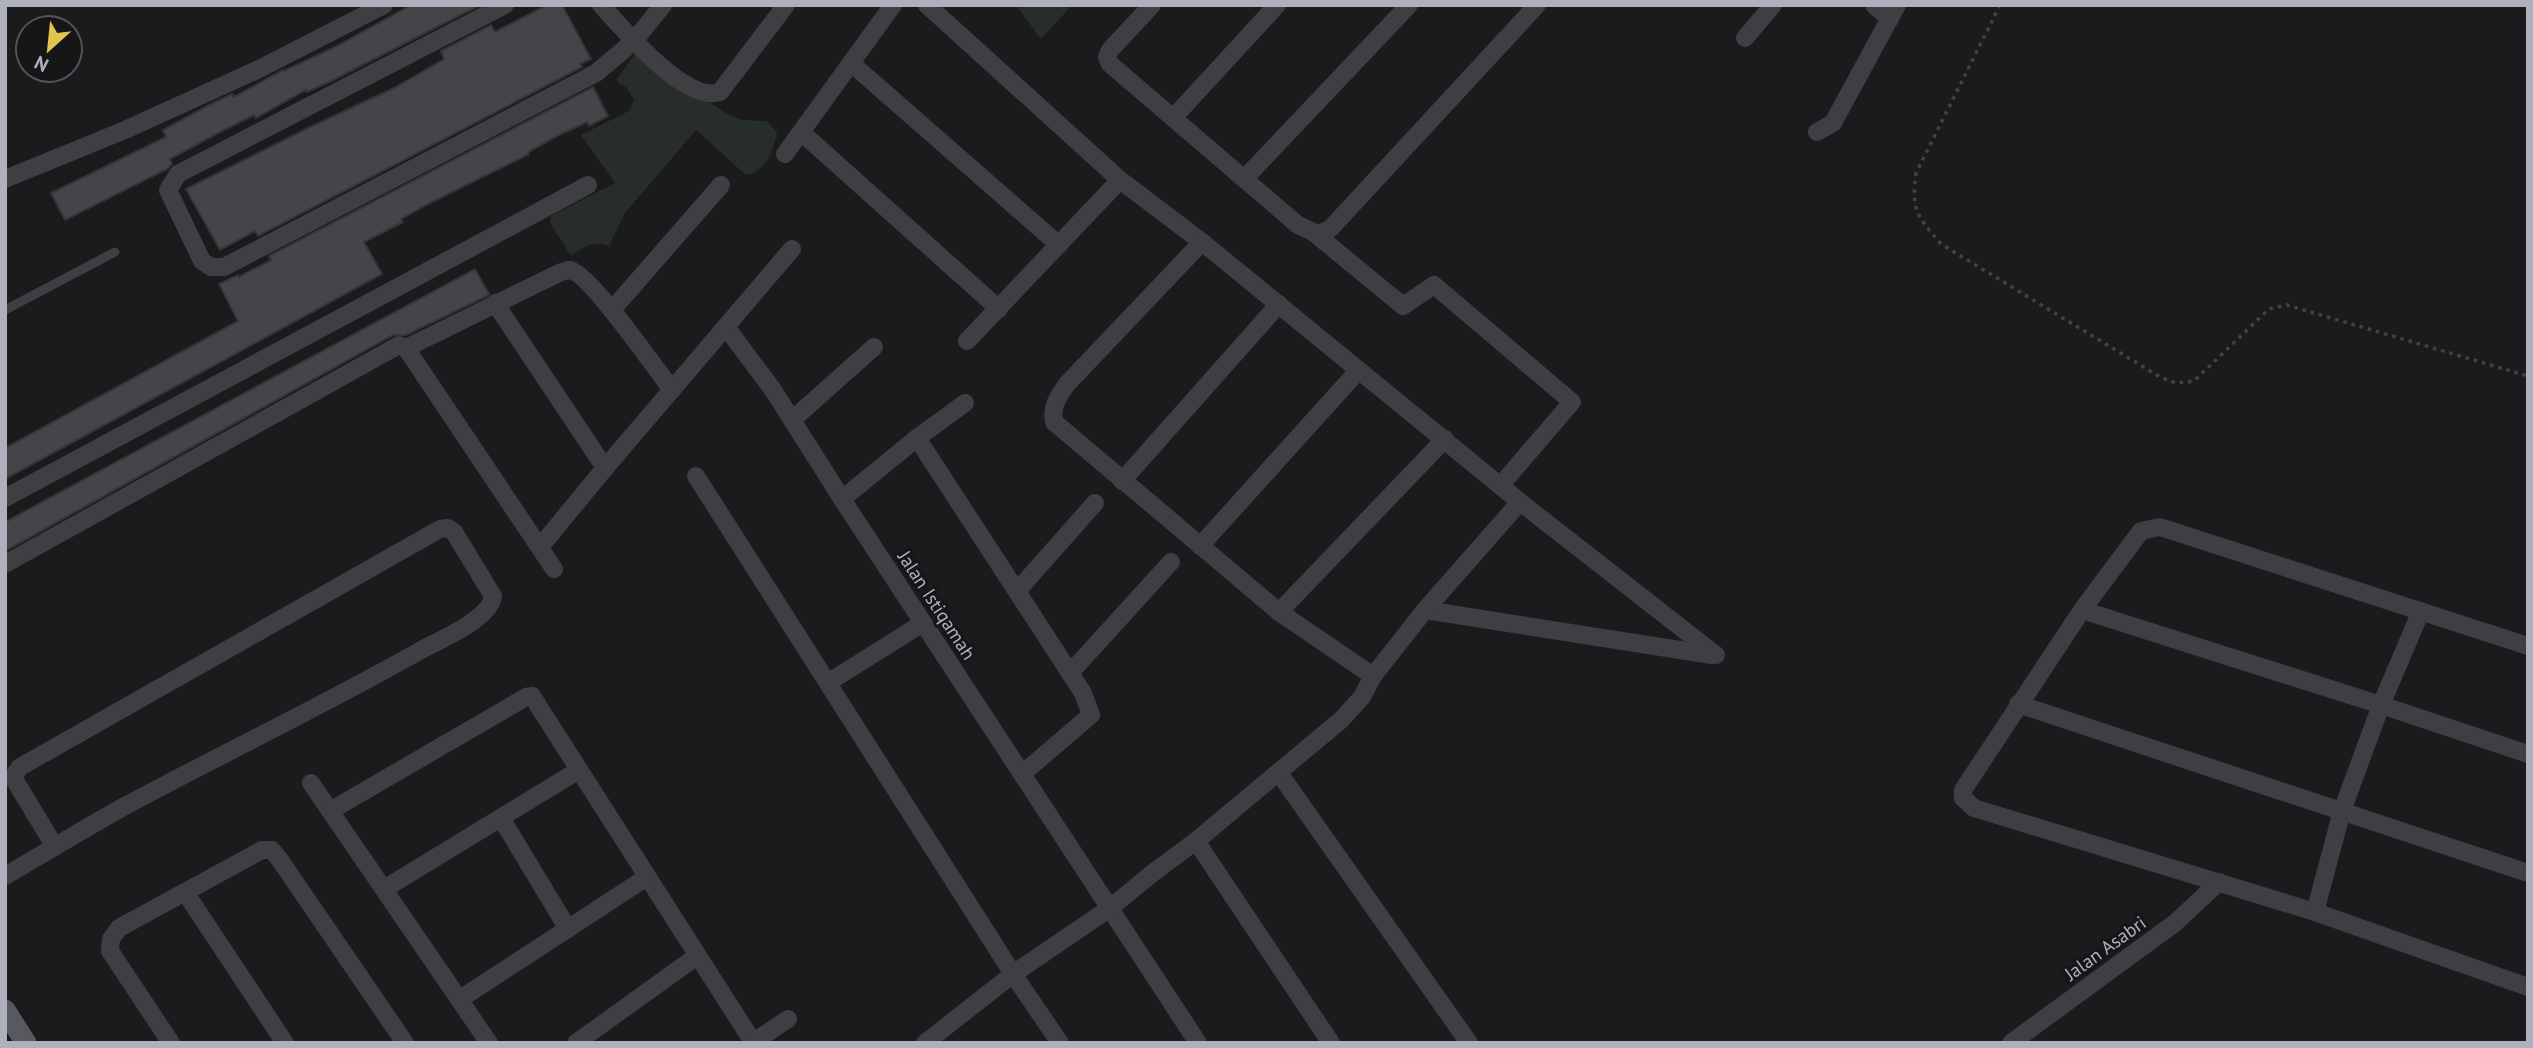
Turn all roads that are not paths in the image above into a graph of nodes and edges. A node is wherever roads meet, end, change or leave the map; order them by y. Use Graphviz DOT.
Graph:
graph roads {
  1 [pos="384,5"];
  2 [pos="505,5"];
  3 [pos="601,5"];
  4 [pos="663,5"];
  5 [pos="786,5"];
  6 [pos="892,5"];
  7 [pos="927,5"];
  8 [pos="1152,5"];
  9 [pos="1277,5"];
  10 [pos="1409,5"];
  11 [pos="1537,5"];
  12 [pos="1773,5"];
  13 [pos="1874,5"];
  14 [pos="1894,12"];
  15 [pos="1745,38"];
  16 [pos="634,41"];
  17 [pos="851,62"];
  18 [pos="1174,117"];
  19 [pos="801,132"];
  20 [pos="1818,132"];
  21 [pos="785,154"];
  22 [pos="1245,178"];
  23 [pos="5,179"];
  24 [pos="1121,180"];
  25 [pos="588,185"];
  26 [pos="721,185"];
  27 [pos="1313,232"];
  28 [pos="1202,242"];
  29 [pos="1059,245"];
  30 [pos="792,249"];
  31 [pos="115,252"];
  32 [pos="495,303"];
  33 [pos="1279,304"];
  34 [pos="999,309"];
  35 [pos="5,310"];
  36 [pos="612,310"];
  37 [pos="726,327"];
  38 [pos="967,341"];
  39 [pos="874,346"];
  40 [pos="407,348"];
  41 [pos="1358,371"];
  42 [pos="672,390"];
  43 [pos="965,403"];
  44 [pos="792,420"];
  45 [pos="917,438"];
  46 [pos="1445,439"];
  47 [pos="605,468"];
  48 [pos="696,476"];
  49 [pos="1122,481"];
  50 [pos="1500,486"];
  51 [pos="5,498"];
  52 [pos="842,499"];
  53 [pos="1520,502"];
  54 [pos="1095,503"];
  55 [pos="1200,546"];
  56 [pos="540,547"];
  57 [pos="1171,562"];
  58 [pos="5,564"];
  59 [pos="554,569"];
  60 [pos="1017,590"];
  61 [pos="1425,610"];
  62 [pos="2082,610"];
  63 [pos="2421,611"];
  64 [pos="1279,612"];
  65 [pos="923,623"];
  66 [pos="2528,646"];
  67 [pos="1070,673"];
  68 [pos="1373,676"];
  69 [pos="829,682"];
  70 [pos="2018,704"];
  71 [pos="2381,705"];
  72 [pos="2528,754"];
  73 [pos="579,770"];
  74 [pos="1279,772"];
  75 [pos="1022,774"];
  76 [pos="311,783"];
  77 [pos="330,811"];
  78 [pos="2342,811"];
  79 [pos="501,818"];
  80 [pos="1196,841"];
  81 [pos="55,847"];
  82 [pos="2528,873"];
  83 [pos="5,876"];
  84 [pos="647,877"];
  85 [pos="2219,882"];
  86 [pos="384,889"];
  87 [pos="185,892"];
  88 [pos="1110,908"];
  89 [pos="2315,912"];
  90 [pos="568,929"];
  91 [pos="697,956"];
  92 [pos="1013,974"];
  93 [pos="2528,987"];
  94 [pos="460,999"];
  95 [pos="5,1010"];
  96 [pos="788,1019"];
  97 [pos="19,1036"];
  98 [pos="399,1041"];
  99 [pos="752,1042"];
  100 [pos="171,1043"];
  101 [pos="285,1043"];
  102 [pos="489,1043"];
  103 [pos="576,1043"];
  104 [pos="925,1043"];
  105 [pos="1060,1043"];
  106 [pos="1198,1043"];
  107 [pos="1331,1043"];
  108 [pos="1469,1043"];
  109 [pos="2011,1043"];
  1 -- 23 [label="street"];
  2 -- 16 [label="street"];
  3 -- 16 [label="street"];
  4 -- 16 [label="street"];
  5 -- 16 [label="street"];
  6 -- 17 [label="street"];
  7 -- 24 [label="street"];
  8 -- 18 [label="street"];
  9 -- 18 [label="street"];
  10 -- 22 [label="street"];
  11 -- 27 [label="street"];
  12 -- 15 [label="street"];
  13 -- 14 [label="street"];
  14 -- 20 [label="street"];
  17 -- 19 [label="street"];
  17 -- 29 [label="street"];
  18 -- 22 [label="street"];
  19 -- 21 [label="street"];
  19 -- 34 [label="street"];
  22 -- 27 [label="street"];
  24 -- 28 [label="street"];
  24 -- 29 [label="street"];
  25 -- 51 [label="street"];
  26 -- 36 [label="street"];
  27 -- 50 [label="street"];
  28 -- 33 [label="street"];
  28 -- 49 [label="street"];
  29 -- 34 [label="street"];
  30 -- 37 [label="street"];
  31 -- 35 [label="lane"];
  32 -- 36 [label="street"];
  32 -- 40 [label="street"];
  32 -- 47 [label="street"];
  33 -- 41 [label="street"];
  33 -- 49 [label="street"];
  34 -- 38 [label="street"];
  36 -- 42 [label="street"];
  37 -- 42 [label="street"];
  37 -- 44 [label="street, Jalan Istiqamah"];
  39 -- 44 [label="street"];
  40 -- 56 [label="street"];
  40 -- 58 [label="street"];
  41 -- 46 [label="street"];
  41 -- 55 [label="street"];
  42 -- 47 [label="street"];
  43 -- 45 [label="street"];
  44 -- 52 [label="street, Jalan Istiqamah"];
  45 -- 52 [label="street"];
  45 -- 60 [label="street"];
  46 -- 50 [label="street"];
  46 -- 64 [label="street"];
  47 -- 56 [label="street"];
  48 -- 69 [label="street"];
  49 -- 55 [label="street"];
  50 -- 53 [label="street"];
  52 -- 65 [label="street, Jalan Istiqamah"];
  53 -- 61 [label="street"];
  53 -- 61 [label="street"];
  54 -- 60 [label="street"];
  55 -- 64 [label="street"];
  56 -- 59 [label="street"];
  57 -- 67 [label="street"];
  60 -- 67 [label="street"];
  61 -- 68 [label="street"];
  62 -- 63 [label="street"];
  62 -- 70 [label="street"];
  62 -- 71 [label="street"];
  63 -- 66 [label="street"];
  63 -- 71 [label="street"];
  64 -- 68 [label="street"];
  65 -- 69 [label="street"];
  65 -- 75 [label="street, Jalan Istiqamah"];
  67 -- 75 [label="street"];
  68 -- 74 [label="street"];
  69 -- 92 [label="street"];
  70 -- 78 [label="street"];
  70 -- 85 [label="street"];
  71 -- 72 [label="street"];
  71 -- 78 [label="street"];
  73 -- 77 [label="street"];
  73 -- 79 [label="street"];
  73 -- 84 [label="street"];
  74 -- 80 [label="street"];
  74 -- 108 [label="street"];
  75 -- 88 [label="street, Jalan Istiqamah"];
  76 -- 77 [label="street"];
  77 -- 86 [label="street"];
  78 -- 82 [label="street"];
  78 -- 89 [label="street"];
  79 -- 86 [label="street"];
  79 -- 90 [label="street"];
  80 -- 88 [label="street"];
  80 -- 107 [label="street"];
  81 -- 81 [label="street"];
  81 -- 83 [label="street"];
  84 -- 90 [label="street"];
  84 -- 91 [label="street"];
  85 -- 89 [label="street"];
  85 -- 109 [label="street, Jalan Asabri"];
  86 -- 94 [label="street"];
  87 -- 98 [label="street"];
  87 -- 100 [label="street"];
  87 -- 101 [label="street"];
  88 -- 92 [label="street"];
  88 -- 106 [label="street, Jalan Istiqamah"];
  89 -- 93 [label="street"];
  90 -- 94 [label="street"];
  91 -- 99 [label="street"];
  91 -- 103 [label="street"];
  92 -- 104 [label="street"];
  92 -- 105 [label="street"];
  94 -- 102 [label="street"];
  95 -- 97 [label="main road"];
  96 -- 99 [label="street"];
}
